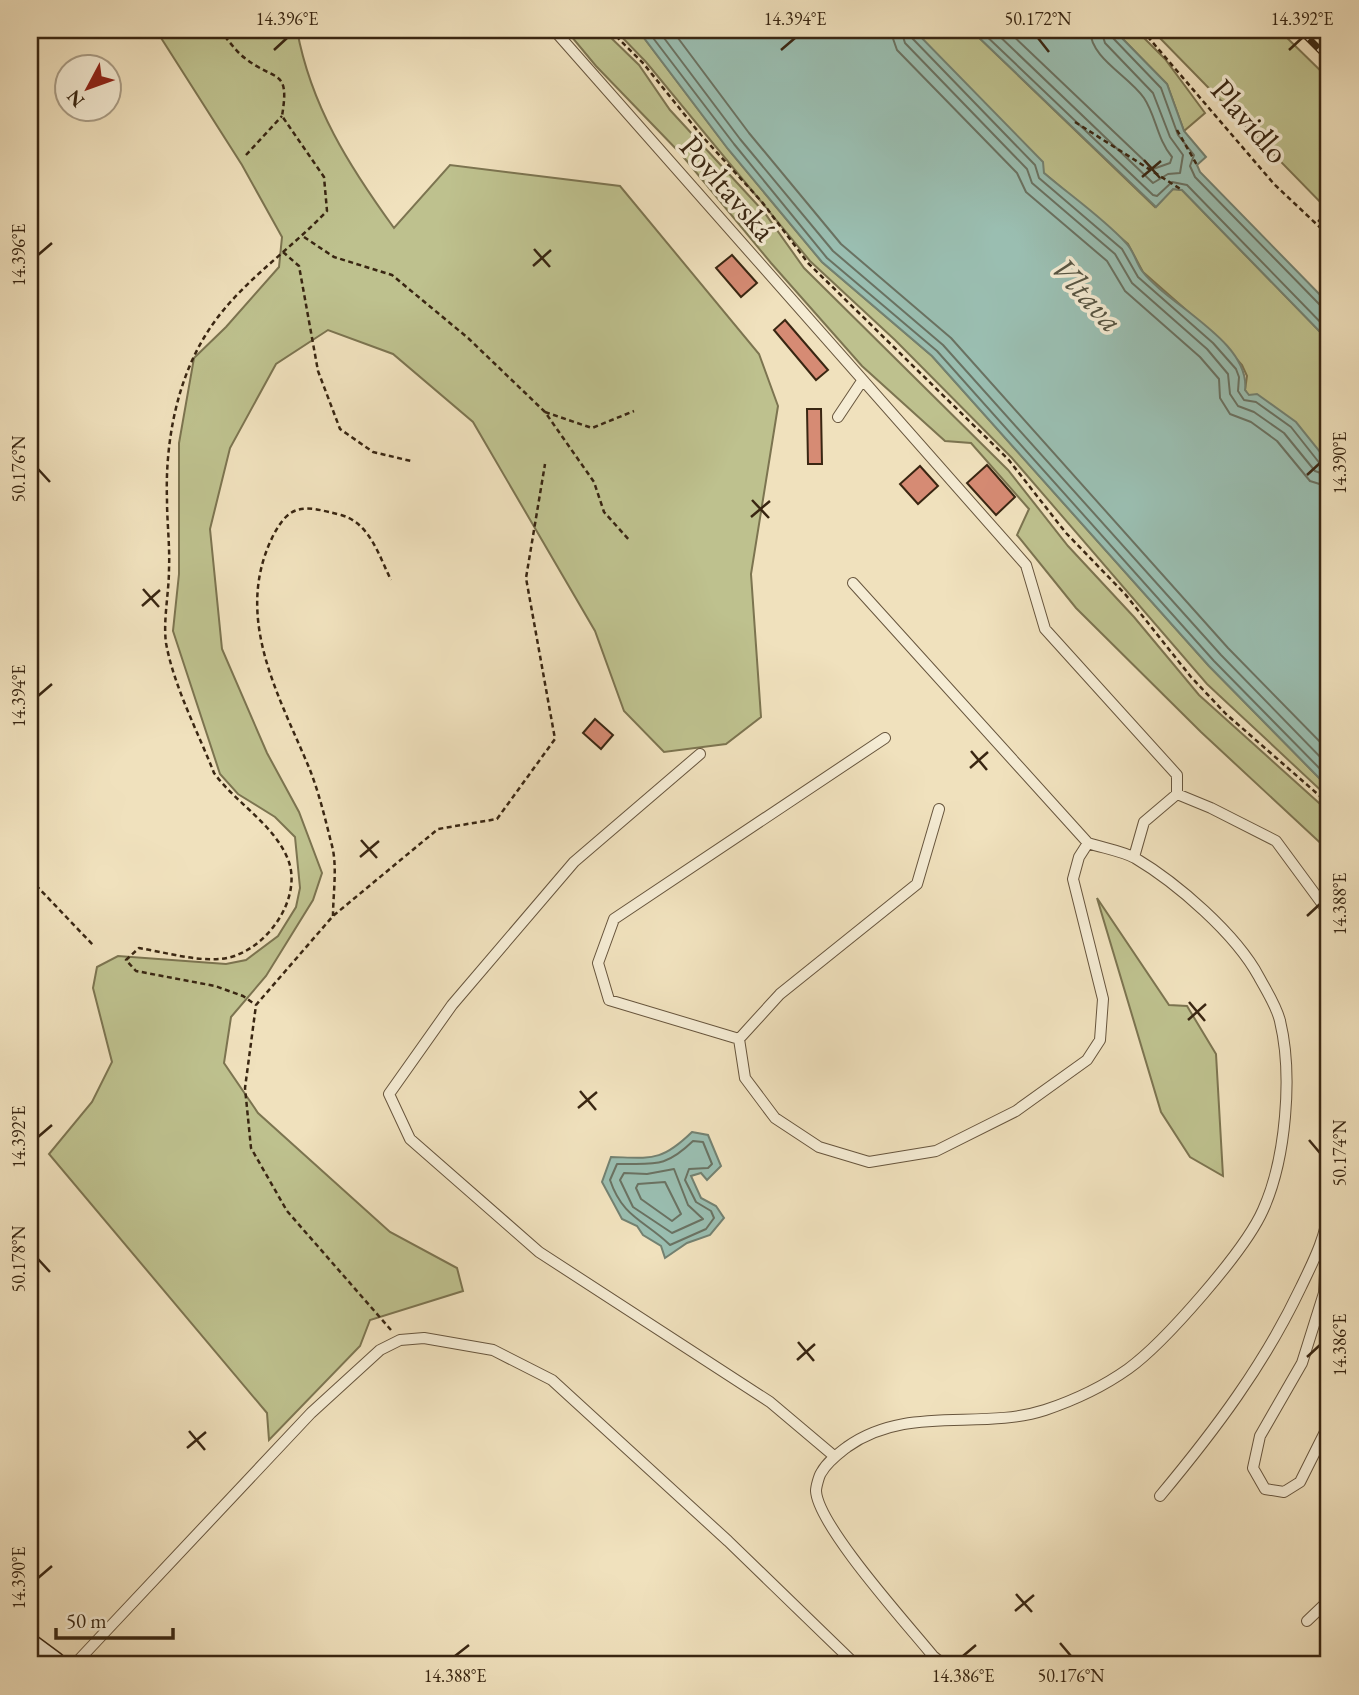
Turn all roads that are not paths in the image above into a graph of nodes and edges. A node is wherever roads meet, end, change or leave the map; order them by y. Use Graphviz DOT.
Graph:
graph roads {
  1 [pos="554,30"];
  2 [pos="862,381"];
  3 [pos="838,417"];
  4 [pos="853,583"];
  5 [pos="885,738"];
  6 [pos="700,754"];
  7 [pos="1177,794"];
  8 [pos="939,809"];
  9 [pos="1088,843"];
  10 [pos="1133,857"];
  11 [pos="1329,913"];
  12 [pos="739,1039"];
  13 [pos="1329,1208"];
  14 [pos="1327,1234"];
  15 [pos="1329,1424"];
  16 [pos="834,1457"];
  17 [pos="1160,1496"];
  18 [pos="1329,1600"];
  19 [pos="1307,1620"];
  20 [pos="30,1648"];
  21 [pos="53,1665"];
  22 [pos="74,1665"];
  23 [pos="856,1665"];
  24 [pos="944,1665"];
  1 -- 2 [label="lane, Povltavská"];
  2 -- 3 [label="lane"];
  2 -- 7 [label="lane, Povltavská"];
  4 -- 9 [label="lane"];
  5 -- 12 [label="lane"];
  6 -- 16 [label="lane"];
  7 -- 10 [label="lane"];
  7 -- 11 [label="lane"];
  8 -- 12 [label="lane"];
  9 -- 10 [label="lane"];
  9 -- 12 [label="lane"];
  10 -- 16 [label="lane"];
  13 -- 14 [label="lane"];
  14 -- 15 [label="lane"];
  14 -- 17 [label="lane"];
  16 -- 24 [label="lane"];
  18 -- 19 [label="lane"];
  20 -- 21 [label="street"];
  22 -- 23 [label="lane"];
}
